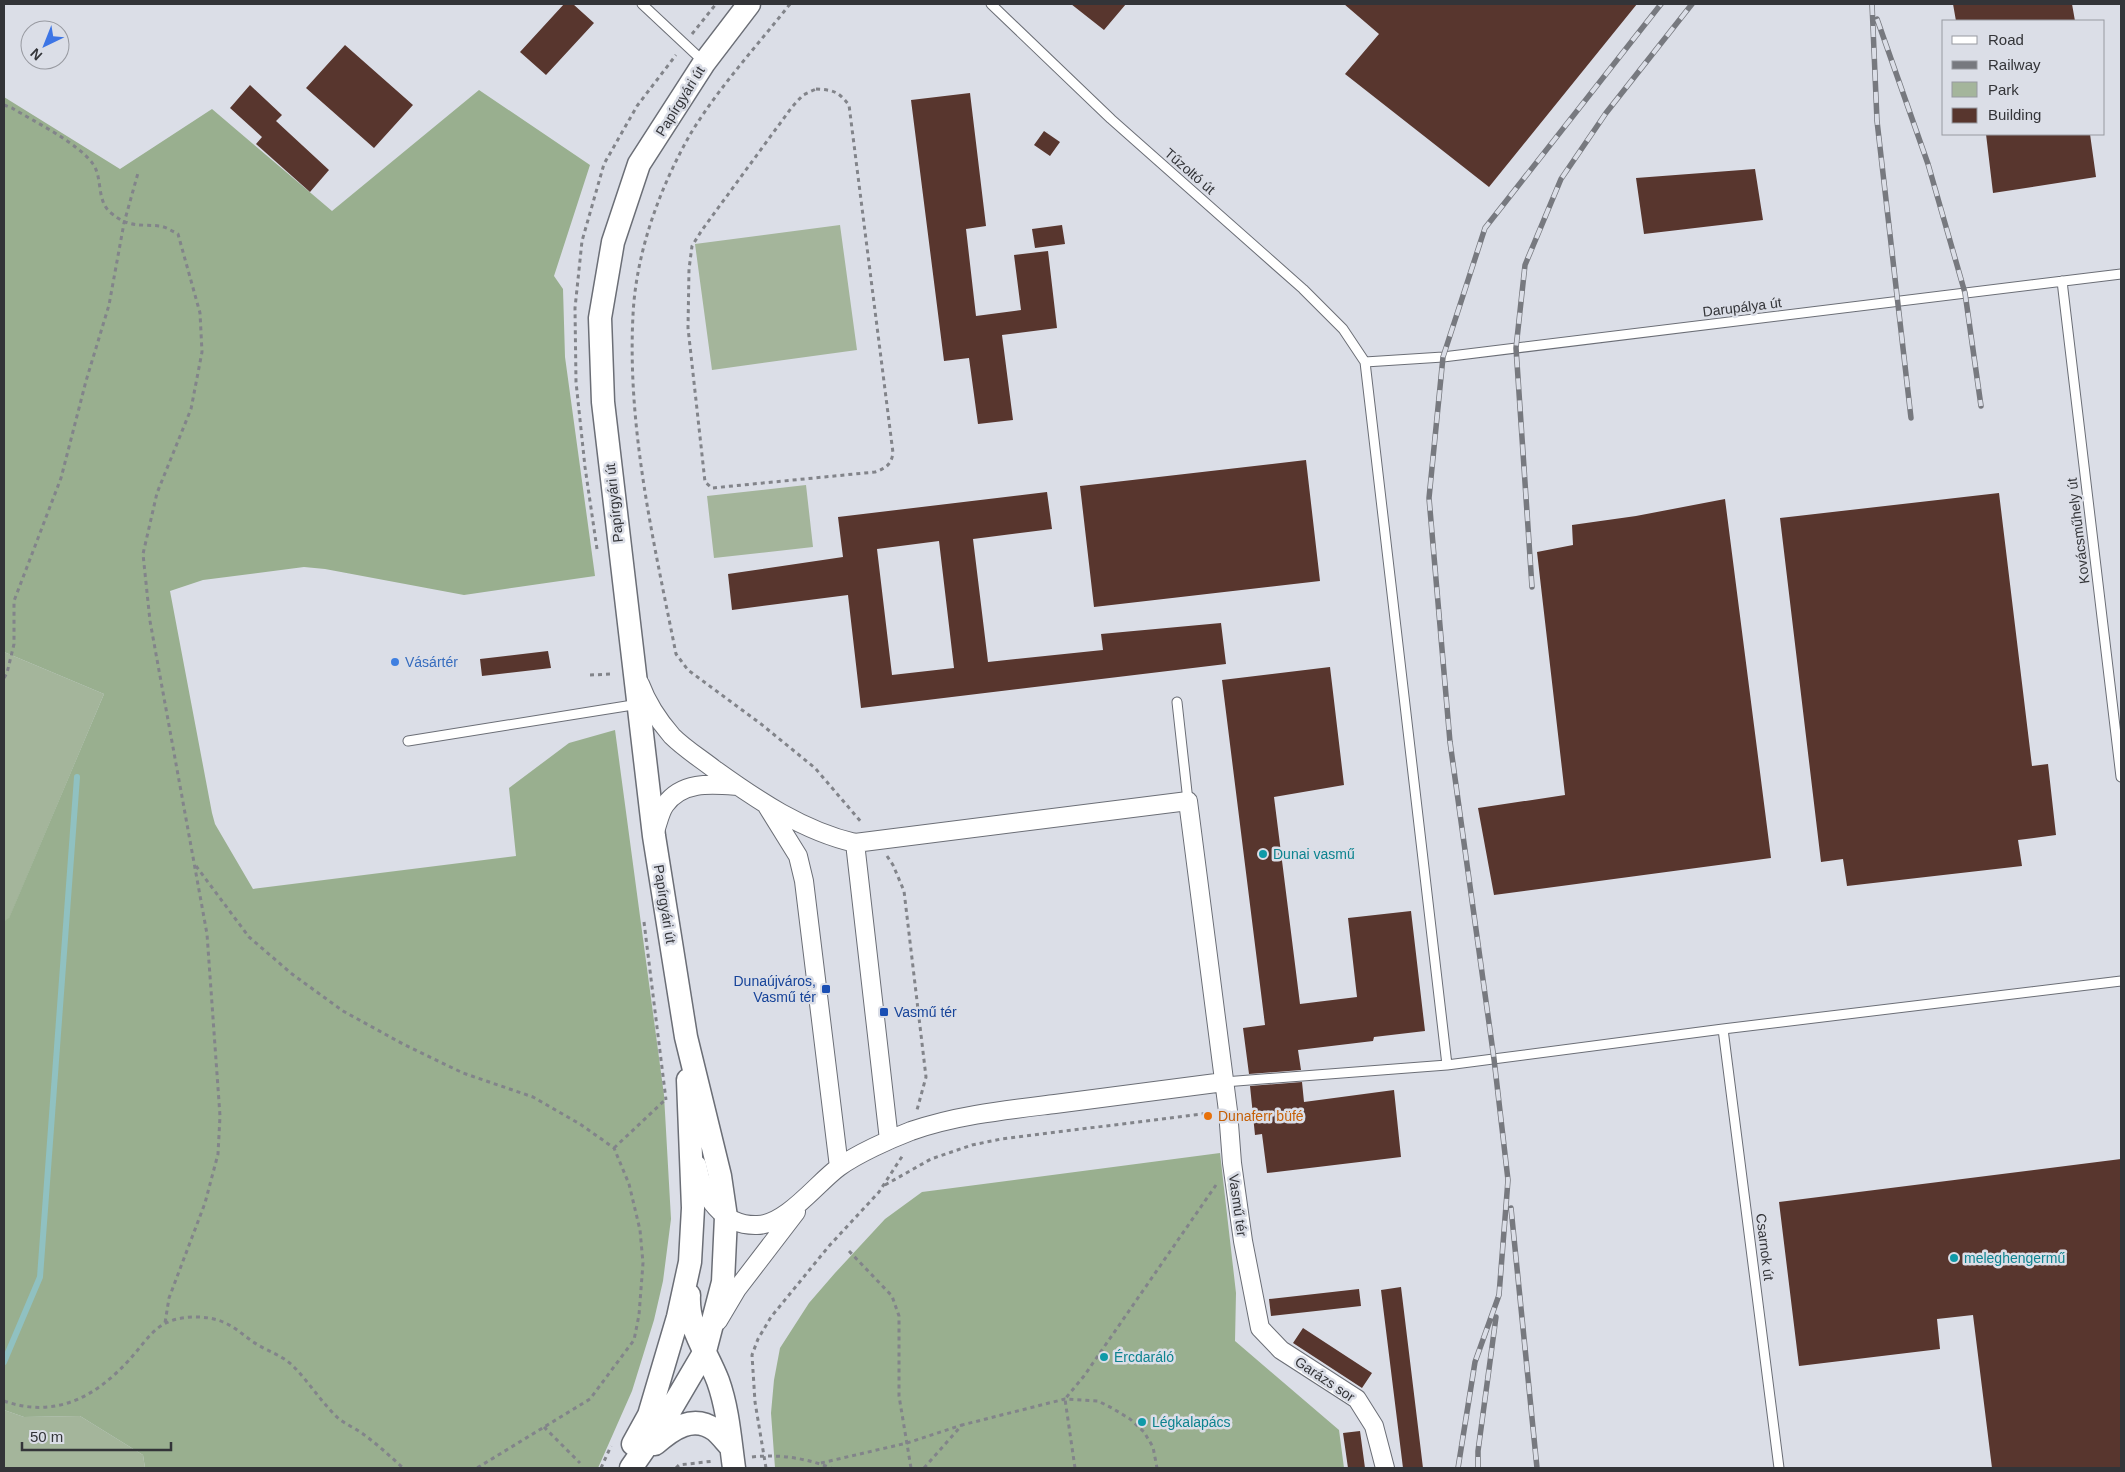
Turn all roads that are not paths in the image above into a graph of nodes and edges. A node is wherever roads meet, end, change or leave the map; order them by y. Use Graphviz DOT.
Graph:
graph roads {
  1 [pos="642,4"];
  2 [pos="749,4"];
  3 [pos="991,4"];
  4 [pos="704,63"];
  5 [pos="2121,274"];
  6 [pos="2062,281"];
  7 [pos="1366,362"];
  8 [pos="633,668"];
  9 [pos="1178,702"];
  10 [pos="639,704"];
  11 [pos="408,741"];
  12 [pos="2121,777"];
  13 [pos="737,786"];
  14 [pos="1188,801"];
  15 [pos="766,804"];
  16 [pos="654,836"];
  17 [pos="855,844"];
  18 [pos="2121,981"];
  19 [pos="1723,1028"];
  20 [pos="686,1037"];
  21 [pos="1447,1064"];
  22 [pos="1224,1082"];
  23 [pos="690,1132"];
  24 [pos="889,1140"];
  25 [pos="839,1167"];
  26 [pos="808,1196"];
  27 [pos="726,1217"];
  28 [pos="690,1262"];
  29 [pos="1260,1328"];
  30 [pos="705,1351"];
  31 [pos="733,1458"];
  32 [pos="627,1468"];
  33 [pos="1385,1468"];
  34 [pos="1779,1468"];
  1 -- 4 [label="lane"];
  2 -- 4 [label="street, Papírgyári út"];
  3 -- 7 [label="lane, Tűzoltó út"];
  4 -- 8 [label="street, Papírgyári út"];
  5 -- 6 [label="lane, Darupálya út"];
  6 -- 7 [label="lane, Darupálya út"];
  6 -- 12 [label="lane, Kovácsműhely út"];
  7 -- 21 [label="lane"];
  8 -- 10 [label="street, Papírgyári út"];
  8 -- 13 [label="street"];
  9 -- 14 [label="lane"];
  10 -- 11 [label="lane"];
  10 -- 16 [label="street, Papírgyári út"];
  13 -- 15 [label="street"];
  13 -- 16 [label="street"];
  14 -- 17 [label="street"];
  14 -- 22 [label="street, Vasmű tér"];
  15 -- 17 [label="street"];
  15 -- 25 [label="street"];
  16 -- 20 [label="street, Papírgyári út"];
  17 -- 24 [label="street"];
  18 -- 19 [label="lane"];
  19 -- 21 [label="lane"];
  19 -- 34 [label="lane, Csarnok út"];
  20 -- 23 [label="street"];
  20 -- 27 [label="street"];
  21 -- 22 [label="lane"];
  22 -- 24 [label="street"];
  22 -- 29 [label="street, Vasmű tér"];
  23 -- 27 [label="street"];
  23 -- 28 [label="street"];
  24 -- 25 [label="street"];
  25 -- 26 [label="street"];
  26 -- 27 [label="street"];
  26 -- 30 [label="street"];
  27 -- 30 [label="street"];
  28 -- 30 [label="street"];
  28 -- 32 [label="street"];
  29 -- 33 [label="street, Garázs sor"];
  30 -- 31 [label="street"];
  30 -- 32 [label="street"];
  31 -- 32 [label="street"];
}
